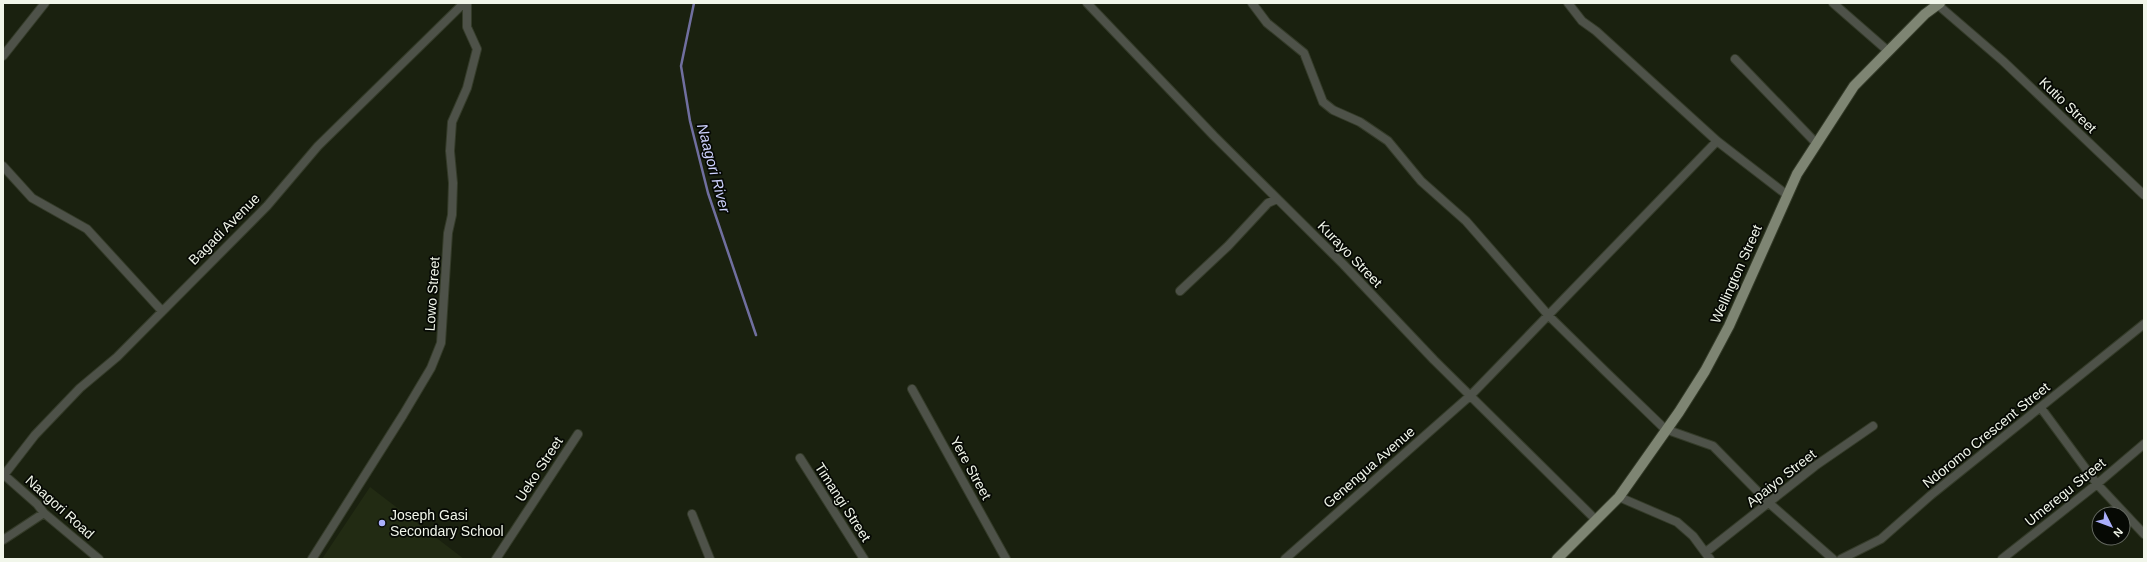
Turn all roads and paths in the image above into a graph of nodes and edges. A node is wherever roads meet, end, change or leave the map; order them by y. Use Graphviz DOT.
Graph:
graph roads {
  1 [pos="45,3"];
  2 [pos="464,3"];
  3 [pos="467,3"];
  4 [pos="1252,3"];
  5 [pos="1568,3"];
  6 [pos="1833,3"];
  7 [pos="1090,4"];
  8 [pos="1939,4"];
  9 [pos="1888,51"];
  10 [pos="3,56"];
  11 [pos="1735,59"];
  12 [pos="1717,141"];
  13 [pos="1817,144"];
  14 [pos="3,166"];
  15 [pos="1787,195"];
  16 [pos="2144,195"];
  17 [pos="1277,199"];
  18 [pos="1180,291"];
  19 [pos="162,311"];
  20 [pos="1549,316"];
  21 [pos="2144,324"];
  22 [pos="912,389"];
  23 [pos="1471,395"];
  24 [pos="2041,408"];
  25 [pos="1873,426"];
  26 [pos="1666,429"];
  27 [pos="578,434"];
  28 [pos="2144,444"];
  29 [pos="800,458"];
  30 [pos="4,475"];
  31 [pos="2097,484"];
  32 [pos="1619,497"];
  33 [pos="1769,503"];
  34 [pos="44,513"];
  35 [pos="692,514"];
  36 [pos="1596,520"];
  37 [pos="2144,534"];
  38 [pos="3,540"];
  39 [pos="1708,556"];
  40 [pos="99,559"];
  41 [pos="312,559"];
  42 [pos="496,559"];
  43 [pos="710,559"];
  44 [pos="864,559"];
  45 [pos="1006,559"];
  46 [pos="1285,559"];
  47 [pos="1557,559"];
  48 [pos="1833,559"];
  49 [pos="1840,559"];
  50 [pos="2002,559"];
  1 -- 10 [label="street"];
  2 -- 19 [label="street, Bagadi Avenue"];
  3 -- 41 [label="street, Lowo Street"];
  4 -- 20 [label="street"];
  5 -- 12 [label="street"];
  6 -- 9 [label="street"];
  7 -- 17 [label="street, Kurayo Street"];
  8 -- 9 [label="main road, Wellington Street"];
  8 -- 16 [label="street, Kutio Street"];
  9 -- 13 [label="main road, Wellington Street"];
  11 -- 13 [label="street"];
  12 -- 15 [label="street"];
  12 -- 20 [label="street, Genengua Avenue"];
  13 -- 15 [label="main road, Wellington Street"];
  14 -- 19 [label="street"];
  15 -- 26 [label="main road, Wellington Street"];
  17 -- 18 [label="street"];
  17 -- 23 [label="street, Kurayo Street"];
  19 -- 30 [label="street, Bagadi Avenue"];
  20 -- 23 [label="street, Genengua Avenue"];
  20 -- 26 [label="street"];
  21 -- 24 [label="street, Ndoromo Crescent Street"];
  22 -- 45 [label="street, Yere Street"];
  23 -- 36 [label="street, Kurayo Street"];
  23 -- 46 [label="street, Genengua Avenue"];
  24 -- 31 [label="street"];
  24 -- 49 [label="street, Ndoromo Crescent Street"];
  25 -- 33 [label="street, Apaiyo Street"];
  26 -- 32 [label="main road, Wellington Street"];
  26 -- 33 [label="street"];
  27 -- 42 [label="street, Ueko Street"];
  28 -- 31 [label="street, Umeregu Street"];
  29 -- 44 [label="street, Timangi Street"];
  30 -- 34 [label="street, Naagori Road"];
  31 -- 37 [label="street"];
  31 -- 50 [label="street, Umeregu Street"];
  32 -- 36 [label="main road, Wellington Street"];
  32 -- 39 [label="street"];
  33 -- 39 [label="street, Apaiyo Street"];
  33 -- 48 [label="street"];
  34 -- 38 [label="street"];
  34 -- 40 [label="street, Naagori Road"];
  35 -- 43 [label="street"];
  36 -- 47 [label="main road, Wellington Street"];
}
